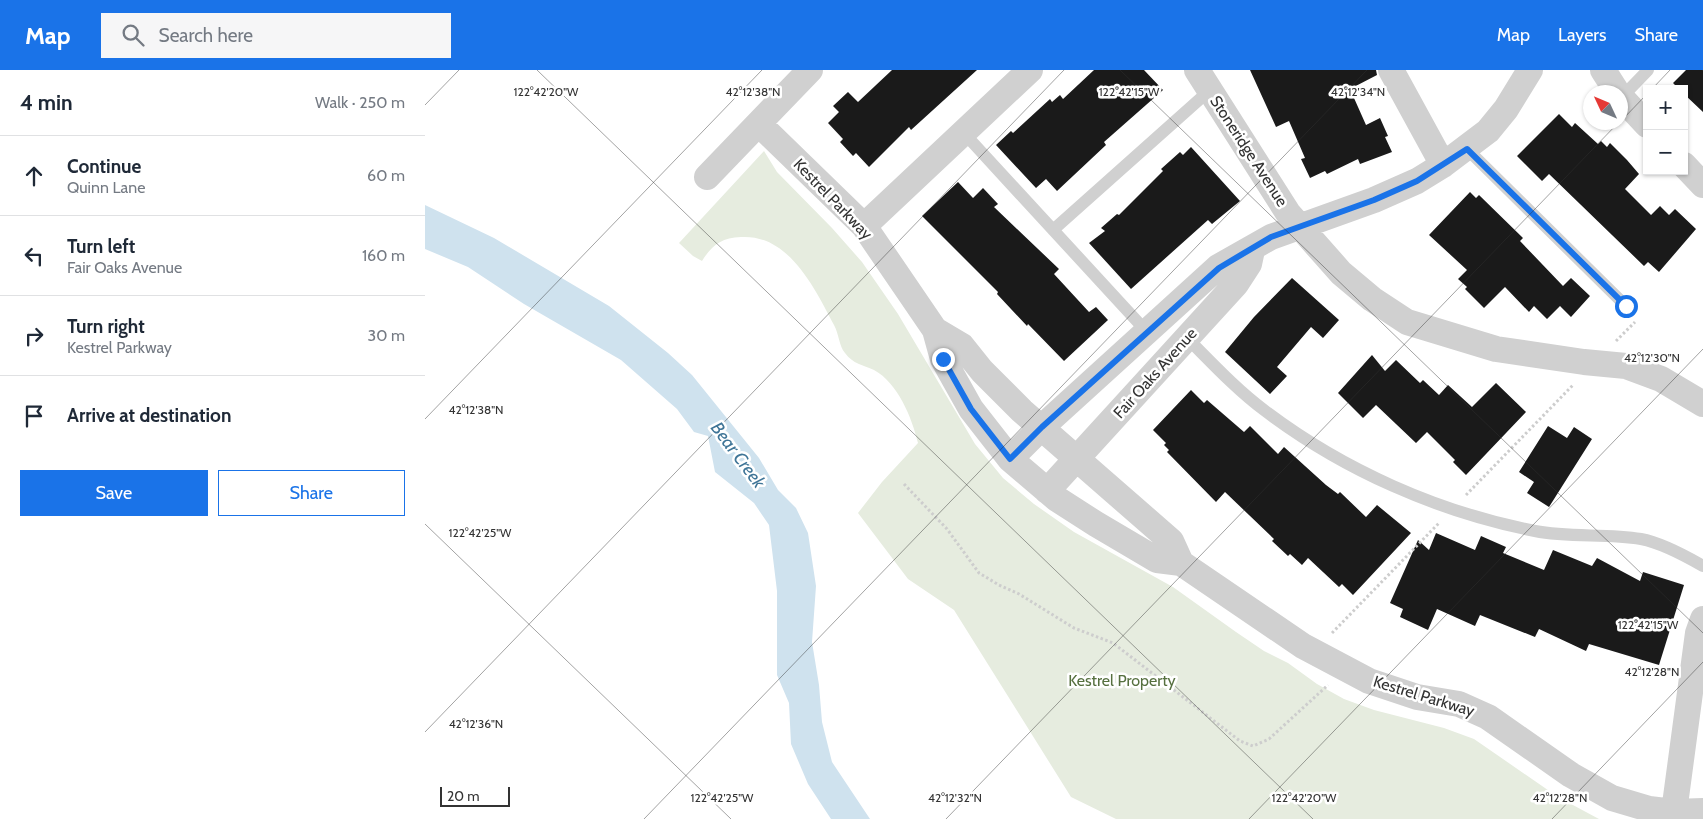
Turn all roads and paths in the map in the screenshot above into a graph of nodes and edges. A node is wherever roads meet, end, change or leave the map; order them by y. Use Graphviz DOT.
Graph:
graph roads {
  1 [pos="810,70"];
  2 [pos="1029,70"];
  3 [pos="1391,70"];
  4 [pos="1529,70"];
  5 [pos="1603,70"];
  6 [pos="1648,70"];
  7 [pos="1203,80"];
  8 [pos="1612,85"];
  9 [pos="1628,88"];
  10 [pos="1628,105"];
  11 [pos="1643,121"];
  12 [pos="759,124"];
  13 [pos="963,132"];
  14 [pos="1467,149"];
  15 [pos="1443,165"];
  16 [pos="1688,169"];
  17 [pos="707,176"];
  18 [pos="1703,185"];
  19 [pos="864,226"];
  20 [pos="1299,226"];
  21 [pos="1053,230"];
  22 [pos="1251,250"];
  23 [pos="1626,306"];
  24 [pos="1641,316"];
  25 [pos="935,330"];
  26 [pos="1147,332"];
  27 [pos="1187,338"];
  28 [pos="1594,363"];
  29 [pos="1703,404"];
  30 [pos="1042,427"];
  31 [pos="1010,459"];
  32 [pos="1077,459"];
  33 [pos="904,484"];
  34 [pos="1047,492"];
  35 [pos="1452,510"];
  36 [pos="1181,563"];
  37 [pos="1703,566"];
  38 [pos="1703,619"];
  39 [pos="1314,652"];
  40 [pos="1346,668"];
  41 [pos="1703,810"];
  42 [pos="1674,812"];
  1 -- 12 [label="street"];
  2 -- 13 [label="street"];
  3 -- 15 [label="street"];
  4 -- 14 [label="street, Fair Oaks Avenue"];
  5 -- 8 [label="street"];
  6 -- 9 [label="lane"];
  7 -- 20 [label="street, Stoneridge Avenue"];
  7 -- 21 [label="lane"];
  10 -- 11 [label="street"];
  12 -- 17 [label="street"];
  12 -- 19 [label="street, Kestrel Parkway"];
  13 -- 19 [label="street"];
  13 -- 21 [label="lane"];
  14 -- 15 [label="street, Fair Oaks Avenue"];
  14 -- 23 [label="lane"];
  15 -- 20 [label="street, Fair Oaks Avenue"];
  16 -- 18 [label="street"];
  19 -- 25 [label="street, Kestrel Parkway"];
  20 -- 22 [label="street, Fair Oaks Avenue"];
  20 -- 28 [label="street, Stoneridge Avenue"];
  21 -- 26 [label="lane"];
  22 -- 26 [label="street, Fair Oaks Avenue"];
  22 -- 27 [label="street, Fair Oaks Avenue"];
  24 -- 28 [label="path"];
  25 -- 30 [label="street, Kestrel Parkway"];
  25 -- 31 [label="street, Kestrel Parkway"];
  26 -- 30 [label="street, Fair Oaks Avenue"];
  27 -- 32 [label="street, Fair Oaks Avenue"];
  27 -- 35 [label="lane"];
  28 -- 29 [label="street, Stoneridge Avenue"];
  28 -- 35 [label="path"];
  30 -- 31 [label="street, Fair Oaks Avenue"];
  30 -- 32 [label="street, Kestrel Parkway"];
  31 -- 34 [label="street, Kestrel Parkway"];
  32 -- 34 [label="street, Fair Oaks Avenue"];
  32 -- 36 [label="street, Kestrel Parkway"];
  33 -- 40 [label="path"];
  34 -- 36 [label="street, Kestrel Parkway"];
  35 -- 37 [label="lane"];
  35 -- 39 [label="path"];
  36 -- 39 [label="street, Kestrel Parkway"];
  38 -- 42 [label="street"];
  39 -- 40 [label="street, Kestrel Parkway"];
  40 -- 42 [label="street, Kestrel Parkway"];
  41 -- 42 [label="street, Kestrel Parkway"];
}
